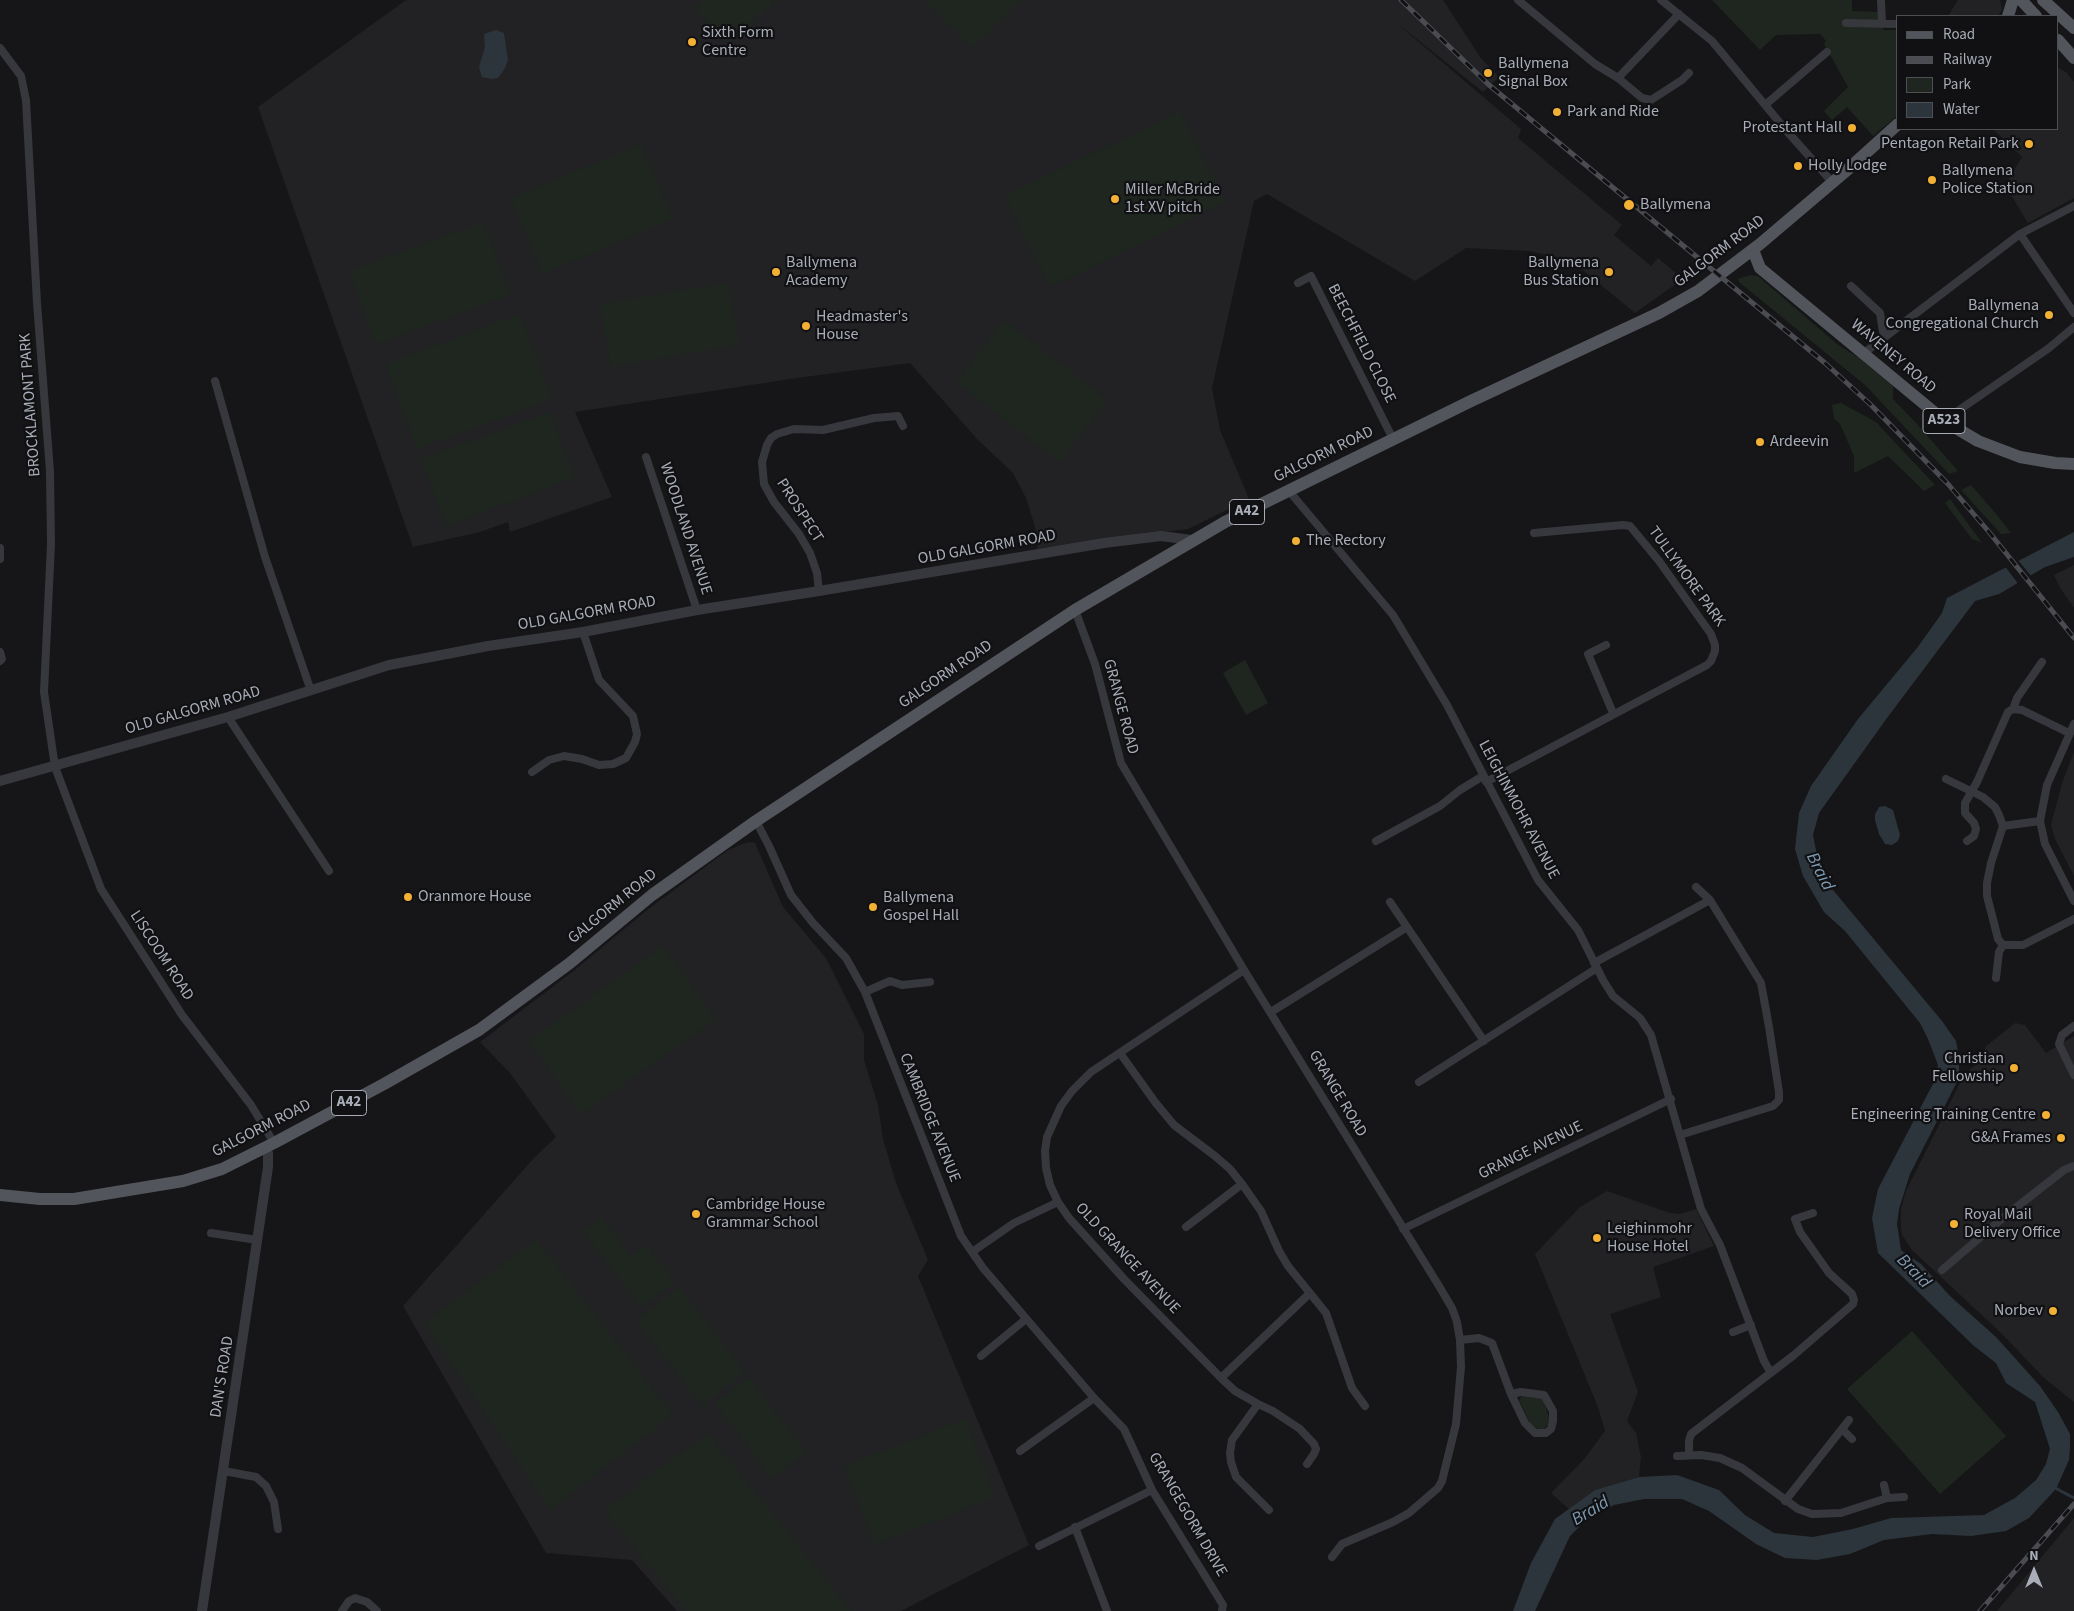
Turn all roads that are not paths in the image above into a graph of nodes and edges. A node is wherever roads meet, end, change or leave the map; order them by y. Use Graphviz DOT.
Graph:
graph roads {
  1 [pos="1518,0"];
  2 [pos="1661,0"];
  3 [pos="1881,0"];
  4 [pos="2013,0"];
  5 [pos="2021,0"];
  6 [pos="2045,1"];
  7 [pos="1678,14"];
  8 [pos="2008,15"];
  9 [pos="2032,15"];
  10 [pos="1846,23"];
  11 [pos="1882,24"];
  12 [pos="1896,24"];
  13 [pos="2074,28"];
  14 [pos="2059,41"];
  15 [pos="0,48"];
  16 [pos="1827,52"];
  17 [pos="2059,52"];
  18 [pos="2074,59"];
  19 [pos="1689,73"];
  20 [pos="1618,78"];
  21 [pos="1765,105"];
  22 [pos="1896,126"];
  23 [pos="1832,183"];
  24 [pos="2074,206"];
  25 [pos="2020,234"];
  26 [pos="1752,250"];
  27 [pos="1737,263"];
  28 [pos="1760,268"];
  29 [pos="1298,283"];
  30 [pos="1851,286"];
  31 [pos="2074,313"];
  32 [pos="2074,328"];
  33 [pos="1884,338"];
  34 [pos="1864,353"];
  35 [pos="215,381"];
  36 [pos="1946,422"];
  37 [pos="903,426"];
  38 [pos="1393,439"];
  39 [pos="646,457"];
  40 [pos="2074,464"];
  41 [pos="1289,491"];
  42 [pos="1534,533"];
  43 [pos="1192,540"];
  44 [pos="0,548"];
  45 [pos="0,559"];
  46 [pos="819,591"];
  47 [pos="697,610"];
  48 [pos="1075,610"];
  49 [pos="583,632"];
  50 [pos="1606,644"];
  51 [pos="0,652"];
  52 [pos="0,661"];
  53 [pos="2042,662"];
  54 [pos="311,691"];
  55 [pos="2013,709"];
  56 [pos="1613,713"];
  57 [pos="228,717"];
  58 [pos="2074,724"];
  59 [pos="2069,733"];
  60 [pos="55,767"];
  61 [pos="532,772"];
  62 [pos="1485,779"];
  63 [pos="1946,779"];
  64 [pos="0,781"];
  65 [pos="1971,791"];
  66 [pos="756,821"];
  67 [pos="2040,821"];
  68 [pos="2002,826"];
  69 [pos="1966,841"];
  70 [pos="1376,842"];
  71 [pos="329,871"];
  72 [pos="1696,887"];
  73 [pos="1710,900"];
  74 [pos="2074,901"];
  75 [pos="1390,902"];
  76 [pos="2074,919"];
  77 [pos="1407,927"];
  78 [pos="2003,945"];
  79 [pos="1596,965"];
  80 [pos="1244,970"];
  81 [pos="1996,978"];
  82 [pos="930,982"];
  83 [pos="865,992"];
  84 [pos="1271,1012"];
  85 [pos="2074,1026"];
  86 [pos="1484,1041"];
  87 [pos="1120,1052"];
  88 [pos="2074,1075"];
  89 [pos="1419,1082"];
  90 [pos="1671,1099"];
  91 [pos="1680,1136"];
  92 [pos="270,1145"];
  93 [pos="2074,1166"];
  94 [pos="1242,1184"];
  95 [pos="0,1195"];
  96 [pos="1058,1202"];
  97 [pos="1814,1213"];
  98 [pos="1186,1227"];
  99 [pos="1403,1229"];
  100 [pos="212,1233"];
  101 [pos="257,1240"];
  102 [pos="972,1252"];
  103 [pos="1942,1270"];
  104 [pos="1310,1293"];
  105 [pos="1026,1319"];
  106 [pos="1750,1325"];
  107 [pos="1732,1332"];
  108 [pos="1460,1340"];
  109 [pos="981,1356"];
  110 [pos="1771,1372"];
  111 [pos="1221,1378"];
  112 [pos="1511,1394"];
  113 [pos="1094,1398"];
  114 [pos="1258,1404"];
  115 [pos="1365,1406"];
  116 [pos="1849,1420"];
  117 [pos="1842,1429"];
  118 [pos="1852,1439"];
  119 [pos="1020,1451"];
  120 [pos="1689,1454"];
  121 [pos="1676,1456"];
  122 [pos="1307,1464"];
  123 [pos="224,1470"];
  124 [pos="1884,1485"];
  125 [pos="1152,1490"];
  126 [pos="1904,1497"];
  127 [pos="1887,1498"];
  128 [pos="1785,1501"];
  129 [pos="1269,1510"];
  130 [pos="1075,1527"];
  131 [pos="278,1529"];
  132 [pos="1039,1546"];
  133 [pos="1332,1557"];
  134 [pos="202,1611"];
  135 [pos="342,1611"];
  136 [pos="377,1611"];
  137 [pos="1107,1611"];
  138 [pos="1222,1611"];
  1 -- 20 [label="street"];
  2 -- 7 [label="street"];
  3 -- 11 [label="street"];
  4 -- 8 [label="main road"];
  5 -- 9 [label="main road"];
  6 -- 9 [label="main road"];
  6 -- 13 [label="main road"];
  7 -- 20 [label="street"];
  7 -- 21 [label="street"];
  10 -- 11 [label="street"];
  11 -- 12 [label="street"];
  14 -- 18 [label="main road"];
  15 -- 60 [label="street, BROCKLAMONT PARK"];
  16 -- 21 [label="street"];
  17 -- 18 [label="main road"];
  19 -- 20 [label="street"];
  21 -- 23 [label="street"];
  22 -- 23 [label="main road, GALGORM ROAD / A42"];
  23 -- 26 [label="main road, GALGORM ROAD / A42"];
  24 -- 25 [label="street"];
  25 -- 31 [label="street"];
  25 -- 33 [label="street"];
  26 -- 27 [label="main road, GALGORM ROAD / A42"];
  26 -- 28 [label="main road, WAVENEY ROAD / A523"];
  27 -- 28 [label="main road, WAVENEY ROAD / A523"];
  27 -- 38 [label="main road, GALGORM ROAD / A42"];
  28 -- 34 [label="main road, WAVENEY ROAD / A523"];
  29 -- 38 [label="street, BEECHFIELD CLOSE"];
  30 -- 33 [label="street"];
  32 -- 36 [label="street"];
  33 -- 34 [label="street"];
  34 -- 36 [label="main road, WAVENEY ROAD / A523"];
  35 -- 54 [label="street"];
  36 -- 40 [label="main road, WAVENEY ROAD / A523"];
  37 -- 46 [label="street, PROSPECT"];
  38 -- 41 [label="main road, GALGORM ROAD / A42"];
  39 -- 47 [label="street, WOODLAND AVENUE"];
  41 -- 43 [label="main road, GALGORM ROAD / A42"];
  41 -- 62 [label="street, LEIGHINMOHR AVENUE"];
  42 -- 56 [label="street, TULLYMORE PARK"];
  43 -- 46 [label="street, OLD GALGORM ROAD"];
  43 -- 48 [label="main road, GALGORM ROAD / A42"];
  44 -- 45 [label="street"];
  46 -- 47 [label="street, OLD GALGORM ROAD"];
  47 -- 49 [label="street, OLD GALGORM ROAD"];
  48 -- 66 [label="main road, GALGORM ROAD / A42"];
  48 -- 80 [label="street, GRANGE ROAD"];
  49 -- 54 [label="street, OLD GALGORM ROAD"];
  49 -- 61 [label="street"];
  50 -- 56 [label="street"];
  51 -- 52 [label="street"];
  53 -- 55 [label="street"];
  54 -- 57 [label="street, OLD GALGORM ROAD"];
  55 -- 59 [label="street"];
  55 -- 65 [label="street"];
  56 -- 62 [label="street, TULLYMORE PARK"];
  57 -- 60 [label="street, OLD GALGORM ROAD"];
  57 -- 71 [label="street"];
  58 -- 59 [label="street"];
  59 -- 67 [label="street"];
  60 -- 64 [label="street, OLD GALGORM ROAD"];
  60 -- 92 [label="street, LISCOOM ROAD"];
  62 -- 70 [label="street, TULLYMORE PARK"];
  62 -- 79 [label="street, LEIGHINMOHR AVENUE"];
  63 -- 65 [label="street"];
  65 -- 68 [label="street"];
  65 -- 69 [label="street"];
  66 -- 83 [label="street, CAMBRIDGE AVENUE"];
  66 -- 92 [label="main road, GALGORM ROAD / A42"];
  67 -- 68 [label="street"];
  67 -- 74 [label="street"];
  68 -- 78 [label="street"];
  72 -- 73 [label="street"];
  73 -- 79 [label="street"];
  73 -- 91 [label="street"];
  75 -- 77 [label="street"];
  76 -- 78 [label="street"];
  77 -- 84 [label="street"];
  77 -- 86 [label="street"];
  78 -- 81 [label="street"];
  79 -- 86 [label="street"];
  79 -- 90 [label="street, LEIGHINMOHR AVENUE"];
  80 -- 84 [label="street, GRANGE ROAD"];
  80 -- 87 [label="street, OLD GRANGE AVENUE"];
  82 -- 83 [label="street"];
  83 -- 102 [label="street, CAMBRIDGE AVENUE"];
  84 -- 99 [label="street, GRANGE ROAD"];
  85 -- 88 [label="street"];
  86 -- 89 [label="street"];
  87 -- 94 [label="street"];
  87 -- 96 [label="street, OLD GRANGE AVENUE"];
  90 -- 91 [label="street, LEIGHINMOHR AVENUE"];
  90 -- 99 [label="street, GRANGE AVENUE"];
  91 -- 106 [label="street, LEIGHINMOHR AVENUE"];
  92 -- 95 [label="main road, GALGORM ROAD / A42"];
  92 -- 101 [label="street, DAN'S ROAD"];
  93 -- 103 [label="street"];
  94 -- 98 [label="street"];
  94 -- 104 [label="street"];
  96 -- 102 [label="street"];
  96 -- 111 [label="street, OLD GRANGE AVENUE"];
  97 -- 110 [label="street"];
  99 -- 108 [label="street, GRANGE ROAD"];
  100 -- 101 [label="street"];
  101 -- 123 [label="street, DAN'S ROAD"];
  102 -- 105 [label="street, GRANGEGORM DRIVE"];
  104 -- 111 [label="street"];
  104 -- 115 [label="street"];
  105 -- 109 [label="street"];
  105 -- 113 [label="street, GRANGEGORM DRIVE"];
  106 -- 107 [label="street"];
  106 -- 110 [label="street, LEIGHINMOHR AVENUE"];
  108 -- 112 [label="street"];
  108 -- 133 [label="street, GRANGE ROAD"];
  110 -- 120 [label="street"];
  111 -- 114 [label="street, OLD GRANGE AVENUE"];
  112 -- 112 [label="street"];
  113 -- 119 [label="street"];
  113 -- 125 [label="street, GRANGEGORM DRIVE"];
  114 -- 122 [label="street, OLD GRANGE AVENUE"];
  114 -- 129 [label="street"];
  116 -- 117 [label="street"];
  117 -- 118 [label="street"];
  117 -- 128 [label="street"];
  120 -- 121 [label="street"];
  120 -- 128 [label="street"];
  123 -- 131 [label="street"];
  123 -- 134 [label="street, DAN'S ROAD"];
  124 -- 127 [label="street"];
  125 -- 130 [label="street"];
  125 -- 138 [label="street, GRANGEGORM DRIVE"];
  126 -- 127 [label="street"];
  127 -- 128 [label="street"];
  130 -- 132 [label="street"];
  130 -- 137 [label="street"];
  135 -- 136 [label="street"];
}
